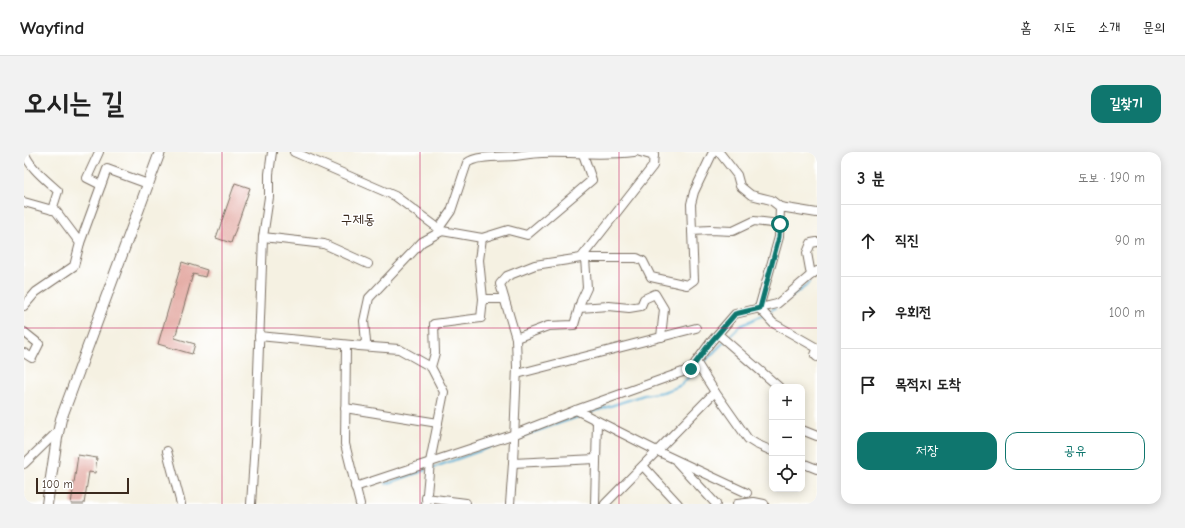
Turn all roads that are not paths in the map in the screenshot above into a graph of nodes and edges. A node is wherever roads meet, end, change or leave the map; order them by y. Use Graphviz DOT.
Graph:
graph roads {
  1 [pos="24,152"];
  2 [pos="99,152"];
  3 [pos="160,152"];
  4 [pos="272,152"];
  5 [pos="294,152"];
  6 [pos="634,152"];
  7 [pos="640,152"];
  8 [pos="713,152"];
  9 [pos="719,152"];
  10 [pos="583,154"];
  11 [pos="654,154"];
  12 [pos="148,184"];
  13 [pos="101,185"];
  14 [pos="26,202"];
  15 [pos="780,207"];
  16 [pos="52,210"];
  17 [pos="817,213"];
  18 [pos="780,224"];
  19 [pos="441,230"];
  20 [pos="692,230"];
  21 [pos="263,237"];
  22 [pos="482,238"];
  23 [pos="817,242"];
  24 [pos="80,243"];
  25 [pos="583,258"];
  26 [pos="368,264"];
  27 [pos="815,273"];
  28 [pos="483,299"];
  29 [pos="504,300"];
  30 [pos="24,306"];
  31 [pos="579,308"];
  32 [pos="760,308"];
  33 [pos="696,328"];
  34 [pos="24,332"];
  35 [pos="718,334"];
  36 [pos="259,336"];
  37 [pos="661,337"];
  38 [pos="516,338"];
  39 [pos="346,345"];
  40 [pos="362,346"];
  41 [pos="817,349"];
  42 [pos="24,353"];
  43 [pos="817,357"];
  44 [pos="696,362"];
  45 [pos="430,367"];
  46 [pos="517,374"];
  47 [pos="776,384"];
  48 [pos="715,392"];
  49 [pos="345,408"];
  50 [pos="576,410"];
  51 [pos="597,421"];
  52 [pos="438,423"];
  53 [pos="59,430"];
  54 [pos="805,431"];
  55 [pos="817,436"];
  56 [pos="514,437"];
  57 [pos="769,450"];
  58 [pos="167,451"];
  59 [pos="657,451"];
  60 [pos="673,458"];
  61 [pos="596,459"];
  62 [pos="430,462"];
  63 [pos="513,463"];
  64 [pos="24,464"];
  65 [pos="805,464"];
  66 [pos="643,466"];
  67 [pos="817,469"];
  68 [pos="355,488"];
  69 [pos="748,493"];
  70 [pos="426,501"];
  71 [pos="466,503"];
  72 [pos="48,504"];
  73 [pos="181,504"];
  74 [pos="251,504"];
  75 [pos="360,504"];
  76 [pos="510,504"];
  77 [pos="595,504"];
  78 [pos="605,504"];
  79 [pos="678,504"];
  80 [pos="716,504"];
  81 [pos="737,504"];
  82 [pos="764,504"];
  1 -- 16 [label="street"];
  2 -- 13 [label="street"];
  3 -- 12 [label="main road"];
  4 -- 21 [label="street"];
  5 -- 19 [label="street"];
  6 -- 10 [label="street"];
  7 -- 11 [label="street"];
  8 -- 20 [label="street"];
  9 -- 15 [label="street"];
  10 -- 19 [label="street"];
  10 -- 22 [label="street"];
  11 -- 25 [label="street"];
  12 -- 13 [label="street"];
  12 -- 53 [label="main road"];
  13 -- 24 [label="street"];
  14 -- 16 [label="street"];
  15 -- 17 [label="street"];
  15 -- 18 [label="street"];
  16 -- 24 [label="street"];
  18 -- 20 [label="street"];
  18 -- 32 [label="street"];
  19 -- 22 [label="street"];
  19 -- 40 [label="street"];
  20 -- 25 [label="street"];
  21 -- 26 [label="street"];
  21 -- 36 [label="street"];
  22 -- 28 [label="street"];
  23 -- 27 [label="street"];
  24 -- 30 [label="street"];
  25 -- 29 [label="street"];
  25 -- 31 [label="street"];
  27 -- 32 [label="street"];
  28 -- 29 [label="street"];
  28 -- 45 [label="street"];
  29 -- 38 [label="street"];
  31 -- 37 [label="street"];
  31 -- 38 [label="street"];
  32 -- 35 [label="street"];
  32 -- 41 [label="street"];
  33 -- 37 [label="street"];
  34 -- 42 [label="street"];
  35 -- 44 [label="street"];
  35 -- 47 [label="street"];
  36 -- 39 [label="street"];
  36 -- 74 [label="street"];
  37 -- 46 [label="street"];
  38 -- 46 [label="street"];
  39 -- 40 [label="street"];
  39 -- 49 [label="street"];
  40 -- 45 [label="street"];
  41 -- 43 [label="street"];
  44 -- 48 [label="street"];
  44 -- 50 [label="street"];
  45 -- 52 [label="street"];
  46 -- 56 [label="street"];
  48 -- 57 [label="street"];
  48 -- 59 [label="street"];
  49 -- 52 [label="street"];
  49 -- 68 [label="street"];
  50 -- 51 [label="street"];
  50 -- 56 [label="street"];
  51 -- 59 [label="street"];
  51 -- 61 [label="street"];
  52 -- 62 [label="street"];
  53 -- 64 [label="street"];
  53 -- 72 [label="main road"];
  54 -- 55 [label="street"];
  56 -- 62 [label="street"];
  56 -- 63 [label="street"];
  58 -- 73 [label="street"];
  59 -- 60 [label="street"];
  59 -- 66 [label="street"];
  60 -- 69 [label="street"];
  60 -- 80 [label="street"];
  61 -- 63 [label="street"];
  61 -- 77 [label="street"];
  62 -- 68 [label="street"];
  62 -- 70 [label="street"];
  63 -- 76 [label="street"];
  65 -- 67 [label="street"];
  66 -- 78 [label="street"];
  66 -- 79 [label="street"];
  68 -- 75 [label="street"];
  70 -- 71 [label="street"];
  81 -- 82 [label="street"];
}
